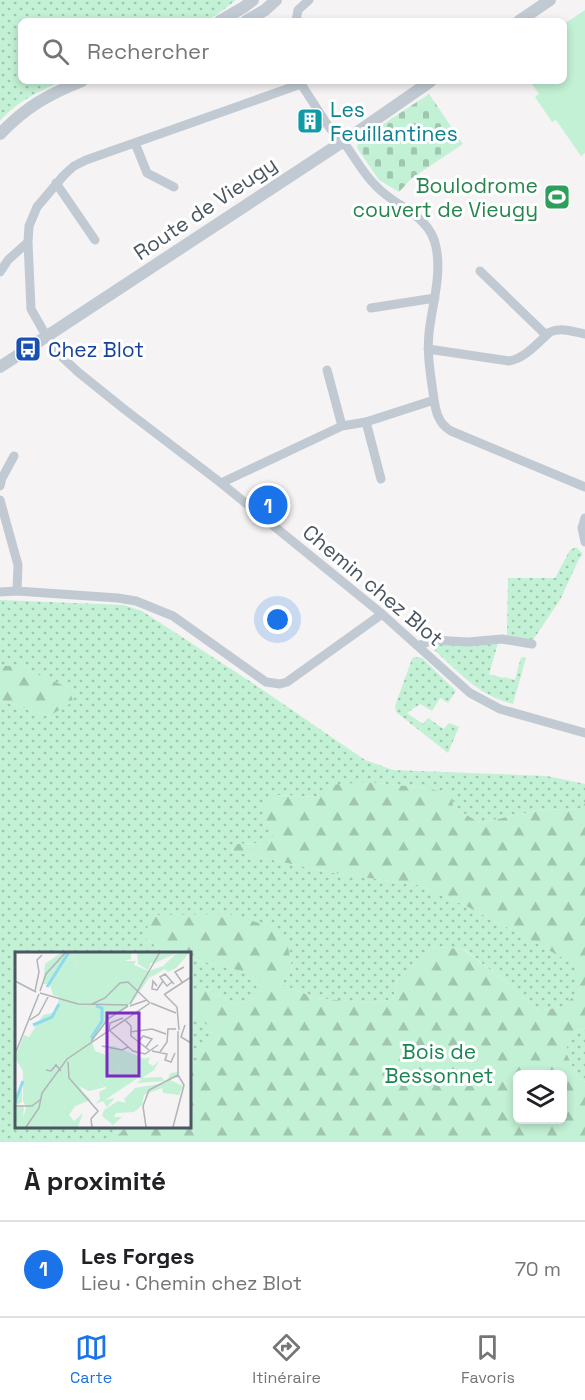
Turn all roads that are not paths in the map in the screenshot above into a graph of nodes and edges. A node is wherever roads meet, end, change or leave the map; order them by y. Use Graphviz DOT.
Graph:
graph roads {
  1 [pos="253,0"];
  2 [pos="276,0"];
  3 [pos="309,0"];
  4 [pos="550,0"];
  5 [pos="267,10"];
  6 [pos="225,18"];
  7 [pos="252,18"];
  8 [pos="297,18"];
  9 [pos="523,18"];
  10 [pos="75,84"];
  11 [pos="295,84"];
  12 [pos="301,84"];
  13 [pos="427,84"];
  14 [pos="0,134"];
  15 [pos="341,142"];
  16 [pos="135,143"];
  17 [pos="56,183"];
  18 [pos="174,187"];
  19 [pos="95,240"];
  20 [pos="28,242"];
  21 [pos="480,271"];
  22 [pos="0,272"];
  23 [pos="435,298"];
  24 [pos="371,308"];
  25 [pos="585,334"];
  26 [pos="546,335"];
  27 [pos="47,336"];
  28 [pos="428,349"];
  29 [pos="0,367"];
  30 [pos="327,370"];
  31 [pos="434,400"];
  32 [pos="366,422"];
  33 [pos="342,426"];
  34 [pos="14,456"];
  35 [pos="381,479"];
  36 [pos="220,483"];
  37 [pos="0,486"];
  38 [pos="585,487"];
  39 [pos="0,500"];
  40 [pos="585,518"];
  41 [pos="585,542"];
  42 [pos="17,591"];
  43 [pos="0,592"];
  44 [pos="382,614"];
  45 [pos="532,644"];
  46 [pos="418,646"];
  47 [pos="585,733"];
  1 -- 6 [label="street"];
  2 -- 5 [label="street"];
  3 -- 8 [label="street"];
  4 -- 9 [label="street"];
  5 -- 7 [label="street"];
  10 -- 14 [label="street"];
  11 -- 16 [label="street, Chemin chez Blot"];
  12 -- 15 [label="street"];
  13 -- 15 [label="street, Route de Vieugy"];
  15 -- 23 [label="street"];
  15 -- 27 [label="street, Route de Vieugy"];
  16 -- 17 [label="street, Chemin chez Blot"];
  16 -- 18 [label="street"];
  17 -- 19 [label="street"];
  17 -- 20 [label="street, Chemin chez Blot"];
  20 -- 22 [label="street"];
  20 -- 27 [label="street, Chemin chez Blot"];
  21 -- 26 [label="street"];
  23 -- 24 [label="street"];
  23 -- 28 [label="street"];
  25 -- 26 [label="street"];
  26 -- 28 [label="street"];
  27 -- 29 [label="street, Route de Vieugy"];
  27 -- 36 [label="street, Chemin chez Blot"];
  28 -- 31 [label="street"];
  30 -- 33 [label="street"];
  31 -- 32 [label="street"];
  31 -- 38 [label="street"];
  32 -- 33 [label="street"];
  32 -- 35 [label="street"];
  33 -- 36 [label="street"];
  34 -- 37 [label="street"];
  36 -- 44 [label="street, Chemin chez Blot"];
  39 -- 42 [label="street"];
  40 -- 41 [label="street"];
  42 -- 43 [label="street"];
  42 -- 44 [label="street"];
  44 -- 46 [label="street, Chemin chez Blot"];
  45 -- 46 [label="street"];
  46 -- 47 [label="street, Chemin chez Blot"];
}
